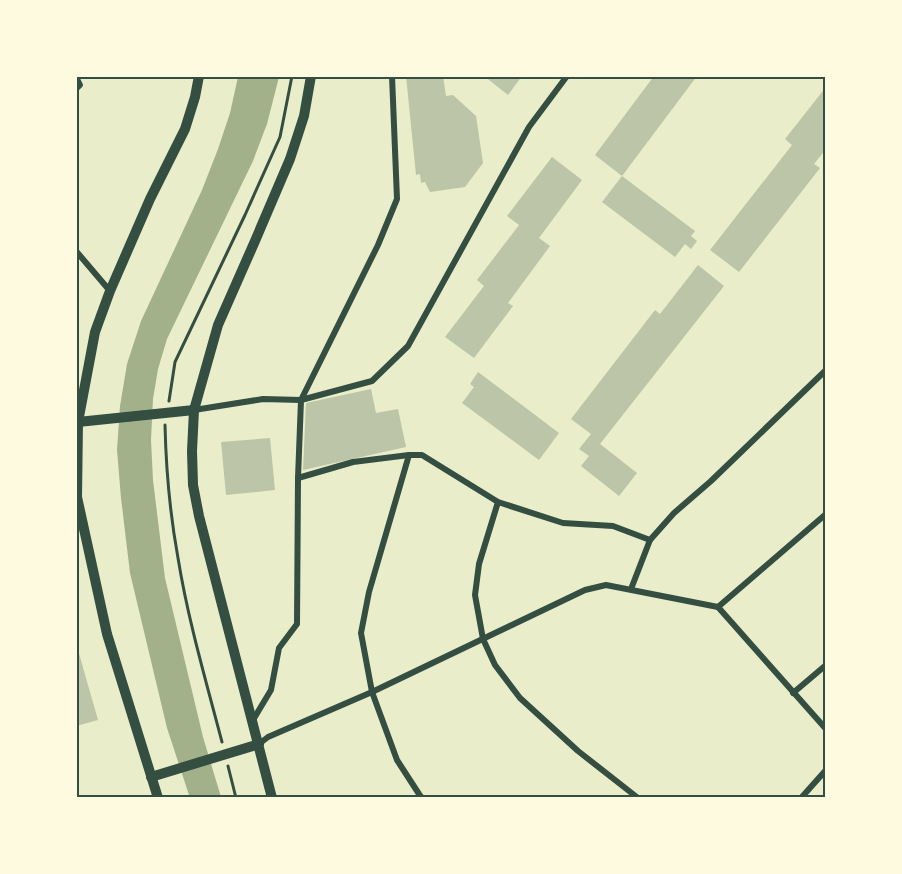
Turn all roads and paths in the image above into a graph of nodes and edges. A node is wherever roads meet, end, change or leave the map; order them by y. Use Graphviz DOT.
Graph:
graph roads {
  1 [pos="199,76"];
  2 [pos="311,76"];
  3 [pos="392,76"];
  4 [pos="567,76"];
  5 [pos="76,77"];
  6 [pos="76,89"];
  7 [pos="76,251"];
  8 [pos="110,291"];
  9 [pos="825,372"];
  10 [pos="301,400"];
  11 [pos="194,410"];
  12 [pos="77,422"];
  13 [pos="409,455"];
  14 [pos="298,478"];
  15 [pos="498,502"];
  16 [pos="825,514"];
  17 [pos="650,540"];
  18 [pos="631,589"];
  19 [pos="718,607"];
  20 [pos="483,639"];
  21 [pos="825,665"];
  22 [pos="372,692"];
  23 [pos="793,693"];
  24 [pos="253,720"];
  25 [pos="825,729"];
  26 [pos="259,744"];
  27 [pos="227,764"];
  28 [pos="825,770"];
  29 [pos="152,777"];
  30 [pos="158,798"];
  31 [pos="236,798"];
  32 [pos="272,798"];
  33 [pos="422,798"];
  34 [pos="638,798"];
  35 [pos="801,798"];
  1 -- 8 [label="main road"];
  2 -- 11 [label="main road"];
  3 -- 10 [label="street"];
  4 -- 10 [label="street"];
  5 -- 6 [label="street"];
  7 -- 8 [label="street"];
  8 -- 12 [label="main road"];
  9 -- 17 [label="street"];
  10 -- 11 [label="street"];
  10 -- 14 [label="street"];
  11 -- 12 [label="main road"];
  11 -- 24 [label="main road"];
  12 -- 29 [label="main road"];
  13 -- 14 [label="street"];
  13 -- 15 [label="street"];
  13 -- 22 [label="street"];
  14 -- 24 [label="street"];
  15 -- 17 [label="street"];
  15 -- 20 [label="street"];
  16 -- 19 [label="street"];
  17 -- 18 [label="street"];
  18 -- 19 [label="street"];
  18 -- 20 [label="street"];
  19 -- 23 [label="street"];
  20 -- 22 [label="street"];
  20 -- 34 [label="street"];
  21 -- 23 [label="street"];
  22 -- 26 [label="street"];
  22 -- 33 [label="street"];
  23 -- 25 [label="street"];
  24 -- 26 [label="main road"];
  26 -- 29 [label="main road"];
  26 -- 32 [label="main road"];
  27 -- 31 [label="path"];
  28 -- 35 [label="street"];
  29 -- 30 [label="main road"];
}
